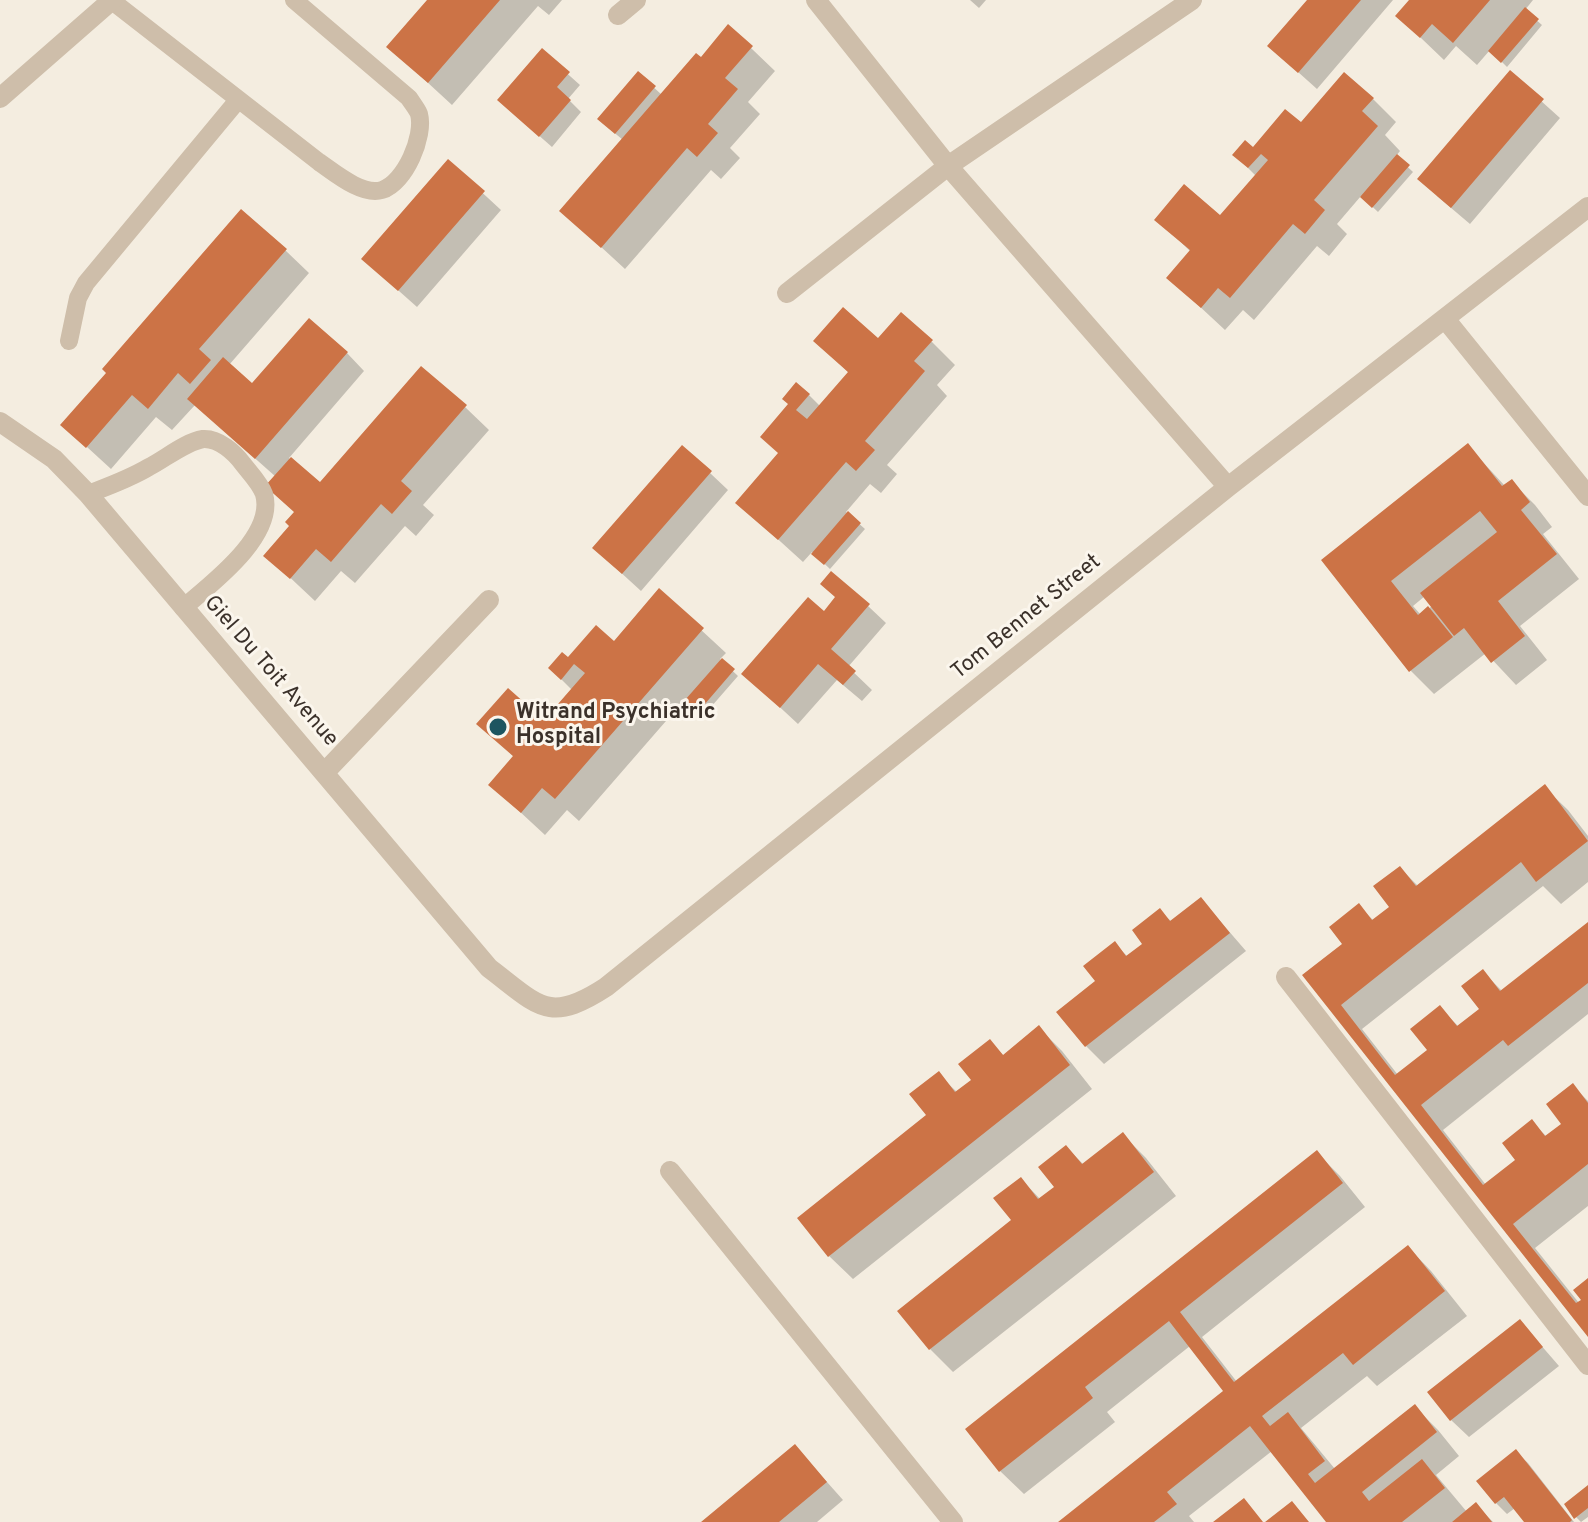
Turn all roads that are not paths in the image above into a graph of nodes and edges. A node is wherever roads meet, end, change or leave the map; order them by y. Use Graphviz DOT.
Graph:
graph roads {
  1 [pos="112,0"];
  2 [pos="294,0"];
  3 [pos="636,0"];
  4 [pos="816,0"];
  5 [pos="1192,0"];
  6 [pos="618,15"];
  7 [pos="0,98"];
  8 [pos="238,100"];
  9 [pos="948,166"];
  10 [pos="1588,207"];
  11 [pos="787,293"];
  12 [pos="1446,320"];
  13 [pos="69,341"];
  14 [pos="0,422"];
  15 [pos="1228,487"];
  16 [pos="88,494"];
  17 [pos="1588,496"];
  18 [pos="489,600"];
  19 [pos="183,608"];
  20 [pos="325,772"];
  21 [pos="489,968"];
  22 [pos="1286,977"];
  23 [pos="670,1171"];
  24 [pos="1588,1365"];
  25 [pos="953,1522"];
  1 -- 7 [label="street"];
  1 -- 8 [label="lane"];
  2 -- 8 [label="lane"];
  3 -- 6 [label="street"];
  4 -- 9 [label="street"];
  5 -- 9 [label="street"];
  8 -- 13 [label="lane"];
  9 -- 11 [label="street"];
  9 -- 15 [label="street"];
  10 -- 12 [label="street, Tom Bennet Street"];
  12 -- 15 [label="street, Tom Bennet Street"];
  12 -- 17 [label="street"];
  14 -- 16 [label="street, Giel Du Toit Avenue"];
  15 -- 21 [label="street, Tom Bennet Street"];
  16 -- 19 [label="street, Giel Du Toit Avenue"];
  16 -- 19 [label="lane"];
  18 -- 20 [label="street"];
  19 -- 20 [label="street, Giel Du Toit Avenue"];
  20 -- 21 [label="street, Giel Du Toit Avenue"];
  22 -- 24 [label="street"];
  23 -- 25 [label="street"];
}
